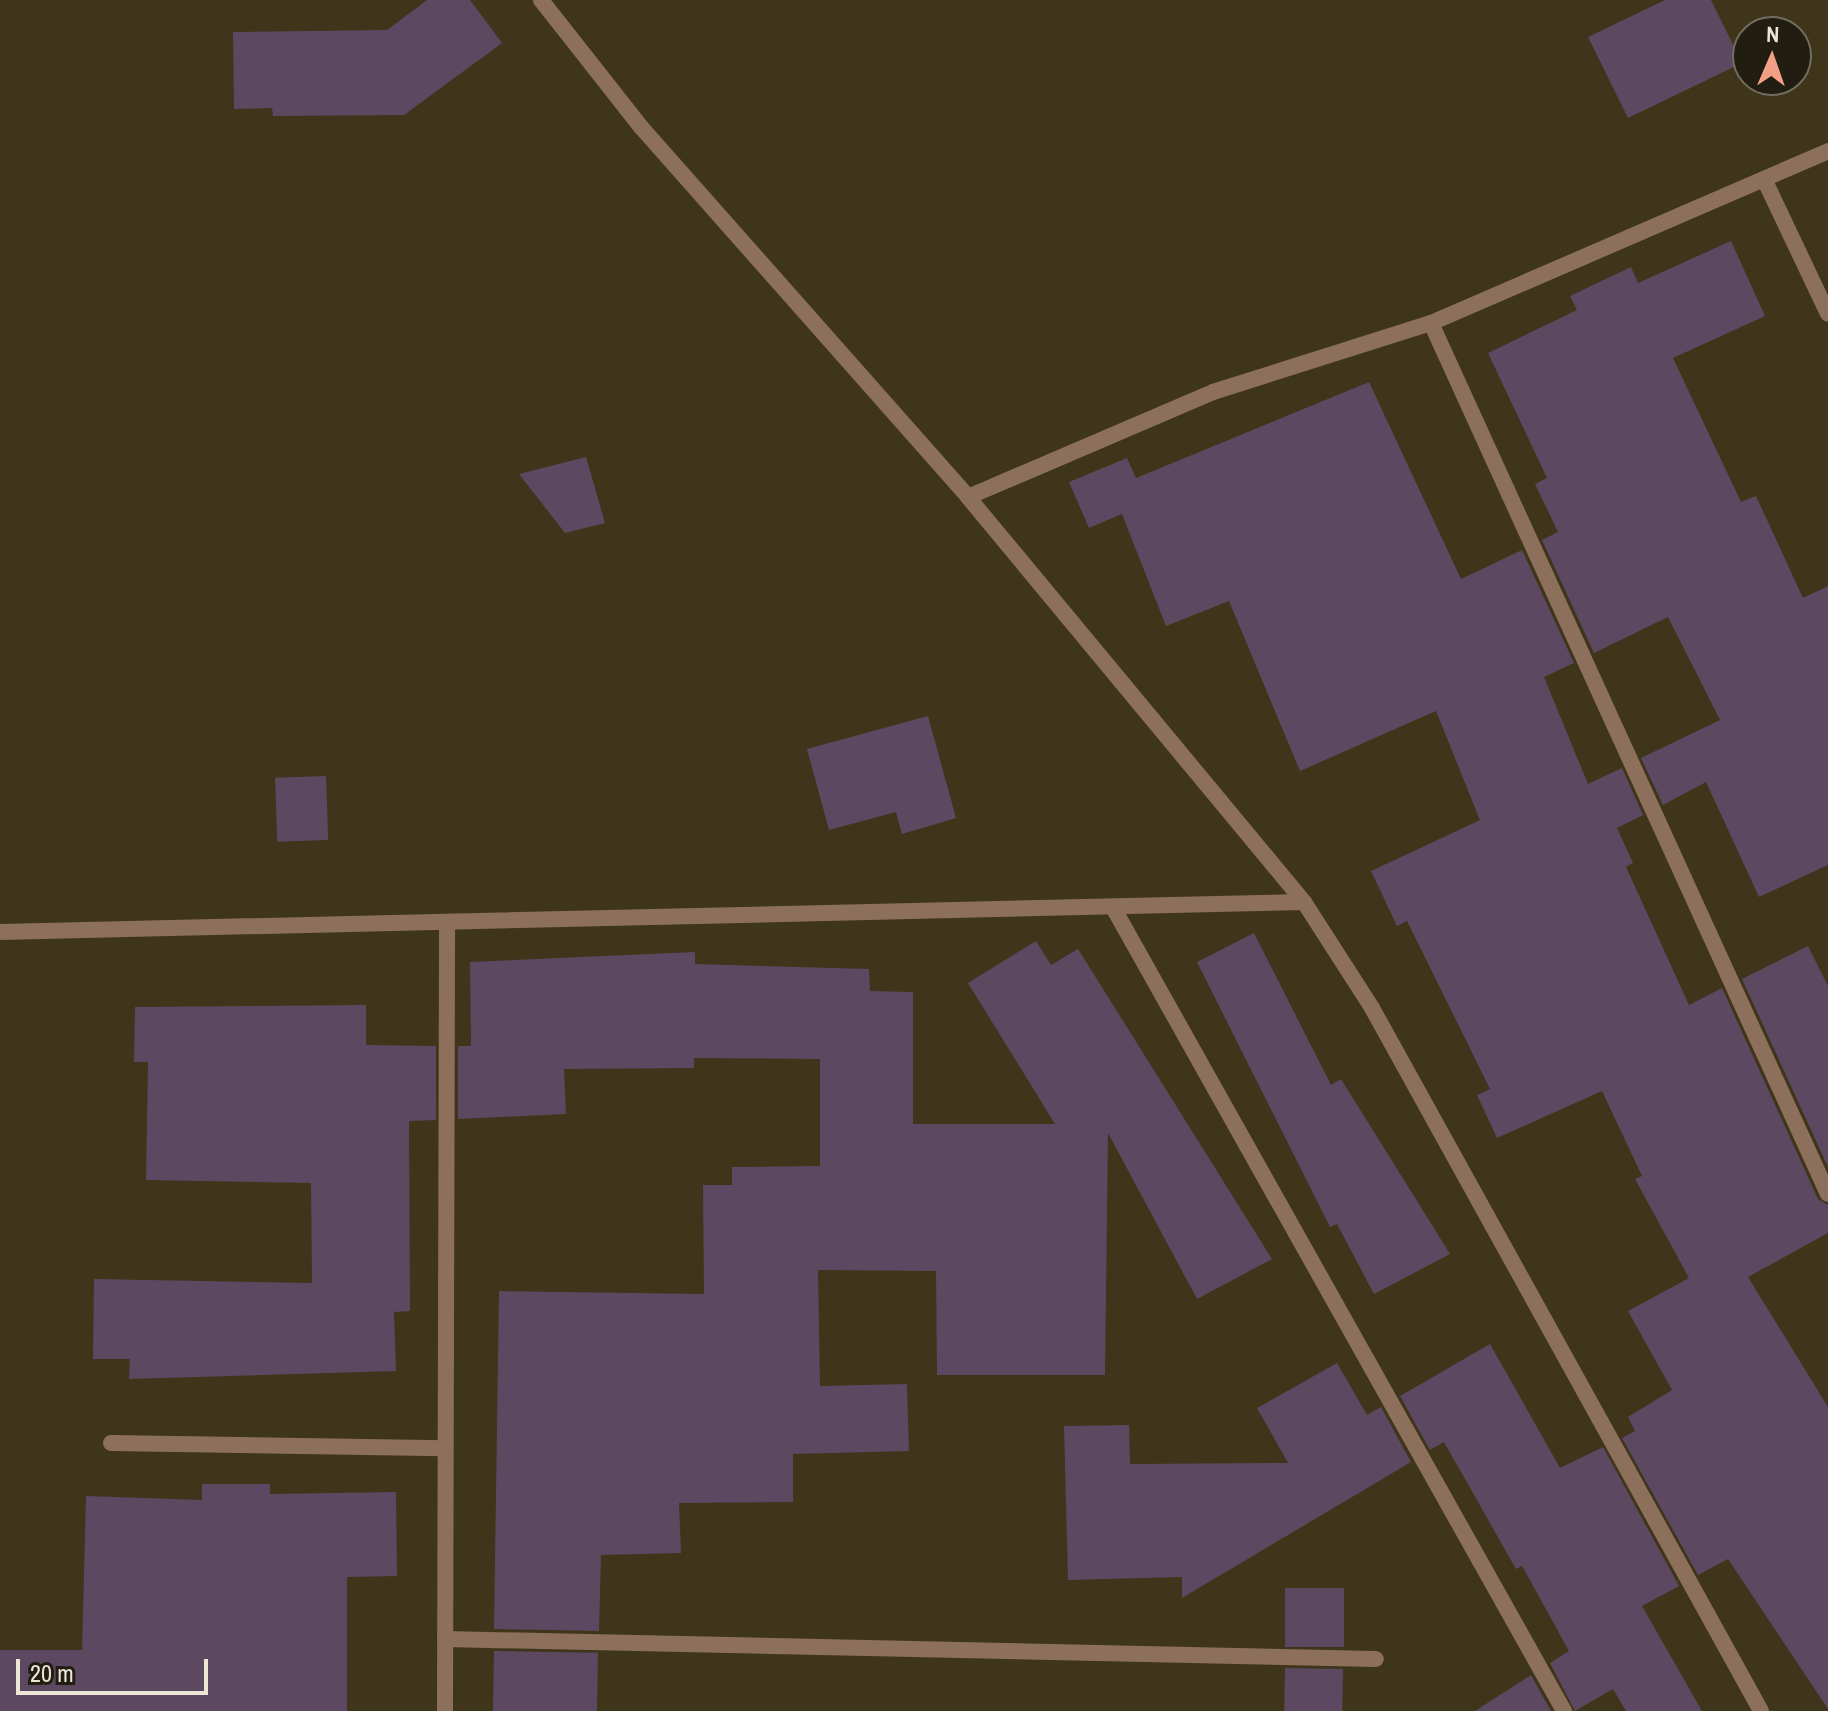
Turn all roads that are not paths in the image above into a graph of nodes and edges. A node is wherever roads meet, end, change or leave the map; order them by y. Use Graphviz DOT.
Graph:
graph roads {
  1 [pos="541,0"];
  2 [pos="1828,151"];
  3 [pos="1764,179"];
  4 [pos="1828,314"];
  5 [pos="1431,323"];
  6 [pos="968,497"];
  7 [pos="1304,902"];
  8 [pos="1114,909"];
  9 [pos="447,923"];
  10 [pos="0,932"];
  11 [pos="1828,1194"];
  12 [pos="111,1443"];
  13 [pos="445,1448"];
  14 [pos="445,1639"];
  15 [pos="1376,1659"];
  16 [pos="445,1711"];
  17 [pos="1564,1711"];
  18 [pos="1761,1711"];
  1 -- 6 [label="street"];
  2 -- 3 [label="street"];
  3 -- 4 [label="street"];
  3 -- 5 [label="street"];
  5 -- 6 [label="street"];
  5 -- 11 [label="street"];
  6 -- 7 [label="street"];
  7 -- 8 [label="street"];
  7 -- 18 [label="street"];
  8 -- 9 [label="street"];
  8 -- 17 [label="street"];
  9 -- 10 [label="street"];
  9 -- 13 [label="street"];
  12 -- 13 [label="street"];
  13 -- 14 [label="street"];
  14 -- 15 [label="street"];
  14 -- 16 [label="street"];
}
